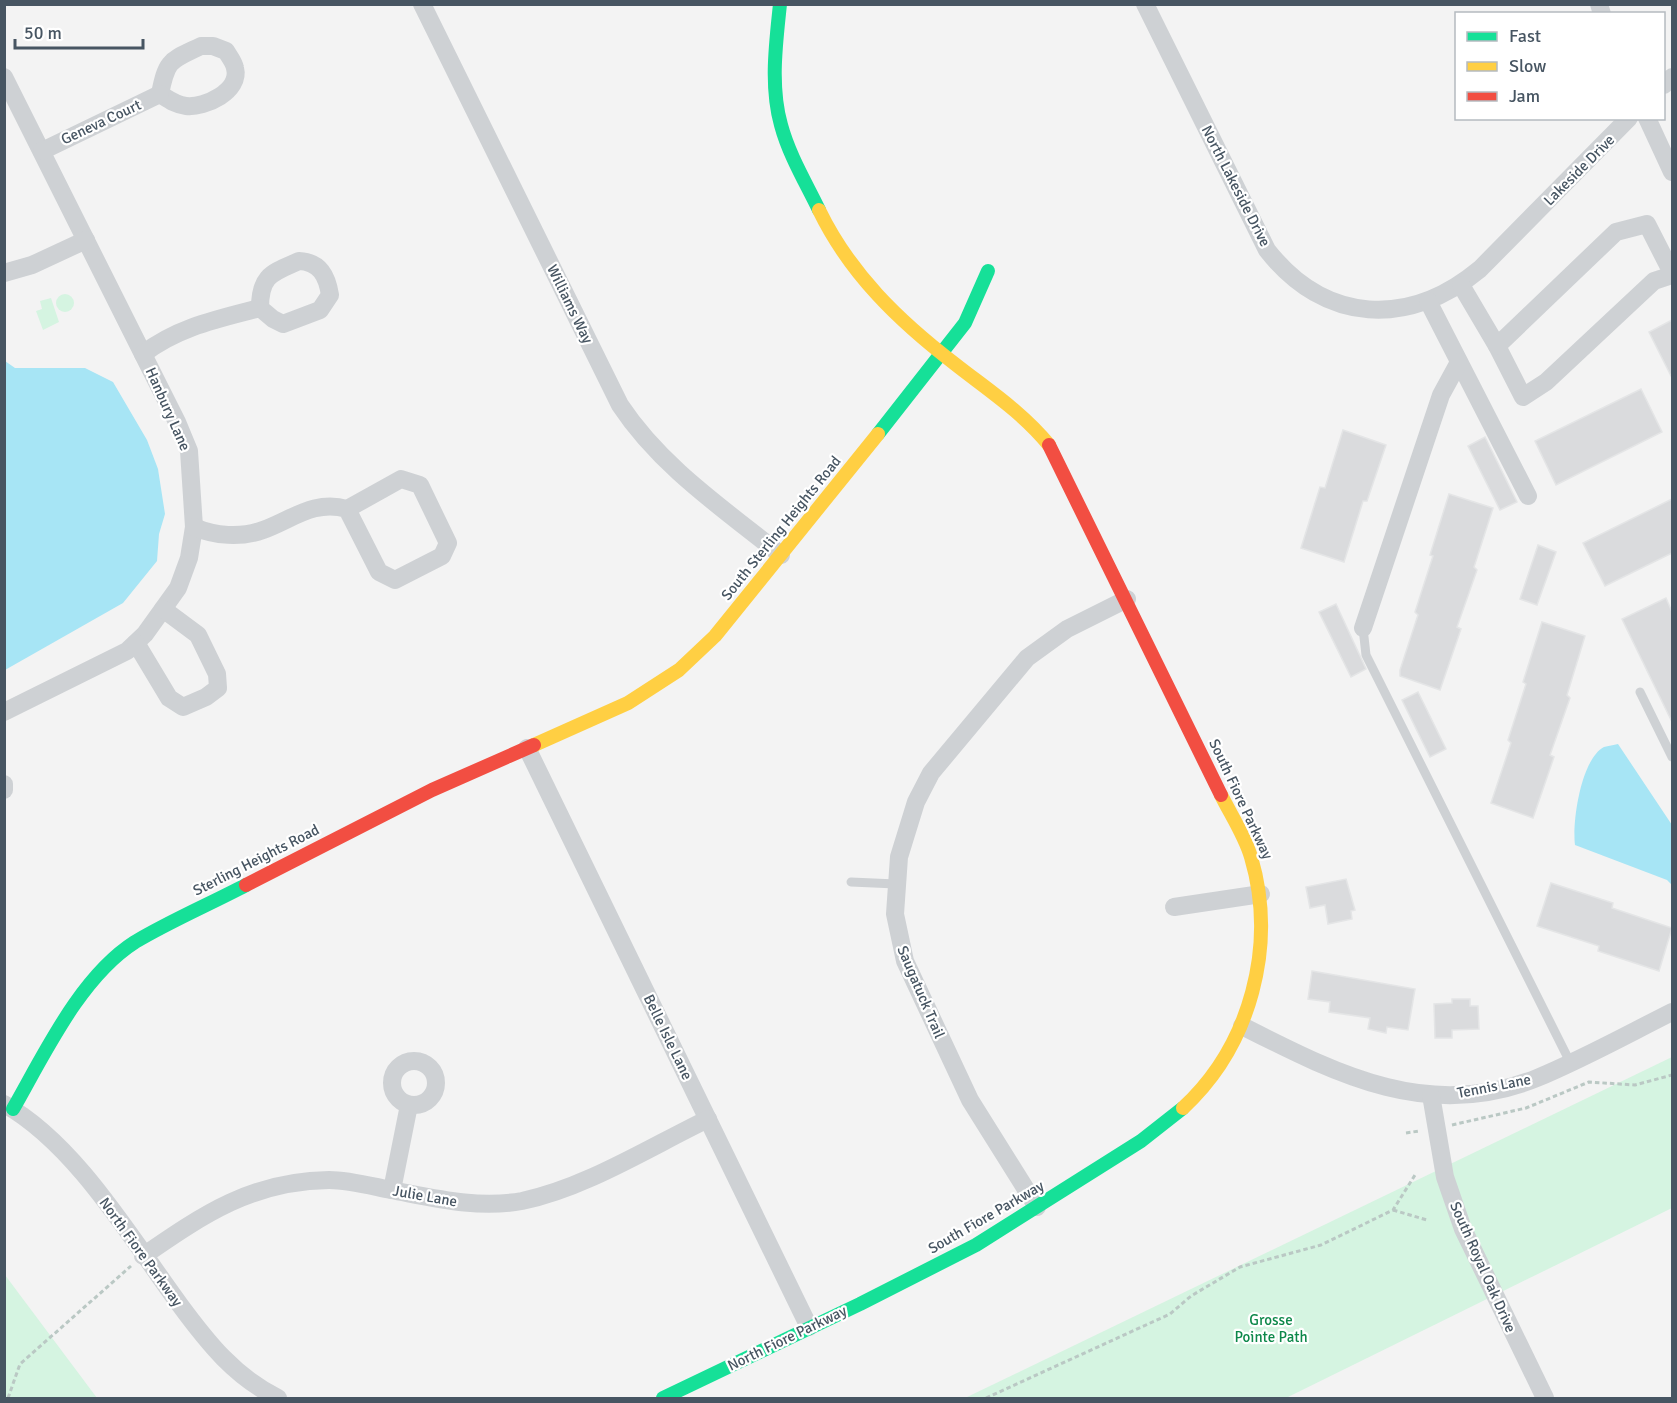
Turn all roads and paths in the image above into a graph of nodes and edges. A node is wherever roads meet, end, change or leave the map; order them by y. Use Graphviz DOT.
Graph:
graph roads {
  1 [pos="422,4"];
  2 [pos="780,4"];
  3 [pos="1145,4"];
  4 [pos="4,77"];
  5 [pos="160,94"];
  6 [pos="1627,120"];
  7 [pos="1648,120"];
  8 [pos="42,151"];
  9 [pos="1672,172"];
  10 [pos="1528,221"];
  11 [pos="86,240"];
  12 [pos="988,271"];
  13 [pos="4,273"];
  14 [pos="1672,274"];
  15 [pos="1461,285"];
  16 [pos="1428,301"];
  17 [pos="260,308"];
  18 [pos="1497,346"];
  19 [pos="941,353"];
  20 [pos="143,354"];
  21 [pos="1460,362"];
  22 [pos="1528,496"];
  23 [pos="347,509"];
  24 [pos="194,527"];
  25 [pos="781,555"];
  26 [pos="1127,599"];
  27 [pos="163,609"];
  28 [pos="1363,628"];
  29 [pos="136,643"];
  30 [pos="1640,692"];
  31 [pos="4,712"];
  32 [pos="582,722"];
  33 [pos="527,748"];
  34 [pos="1672,757"];
  35 [pos="4,784"];
  36 [pos="4,790"];
  37 [pos="851,882"];
  38 [pos="896,884"];
  39 [pos="1261,894"];
  40 [pos="1174,907"];
  41 [pos="1672,1012"];
  42 [pos="1242,1026"];
  43 [pos="1570,1062"];
  44 [pos="1672,1074"];
  45 [pos="1431,1095"];
  46 [pos="409,1105"];
  47 [pos="9,1107"];
  48 [pos="708,1119"];
  49 [pos="1437,1128"];
  50 [pos="1406,1133"];
  51 [pos="1414,1175"];
  52 [pos="392,1190"];
  53 [pos="1037,1207"];
  54 [pos="1393,1210"];
  55 [pos="1427,1220"];
  56 [pos="143,1256"];
  57 [pos="911,1277"];
  58 [pos="809,1327"];
  59 [pos="8,1398"];
  60 [pos="278,1398"];
  61 [pos="663,1398"];
  62 [pos="986,1398"];
  63 [pos="1545,1398"];
  1 -- 25 [label="street, Williams Way"];
  2 -- 19 [label="street"];
  3 -- 16 [label="street, North Lakeside Drive"];
  4 -- 8 [label="street, Hanbury Lane"];
  5 -- 8 [label="street, Geneva Court"];
  6 -- 10 [label="street, Lakeside Drive"];
  7 -- 9 [label="street"];
  8 -- 11 [label="street, Hanbury Lane"];
  10 -- 15 [label="street, North Lakeside Drive"];
  11 -- 13 [label="street"];
  11 -- 20 [label="street, Hanbury Lane"];
  12 -- 19 [label="street, South Sterling Heights Road"];
  14 -- 18 [label="street"];
  14 -- 18 [label="street"];
  15 -- 16 [label="street, North Lakeside Drive"];
  15 -- 18 [label="street"];
  16 -- 21 [label="street"];
  17 -- 20 [label="street"];
  19 -- 25 [label="street, South Sterling Heights Road"];
  19 -- 26 [label="street, South Fiore Parkway"];
  20 -- 24 [label="street, Hanbury Lane"];
  21 -- 22 [label="street"];
  21 -- 28 [label="street"];
  23 -- 23 [label="street"];
  23 -- 24 [label="street"];
  24 -- 27 [label="street, Hanbury Lane"];
  25 -- 32 [label="street, South Sterling Heights Road"];
  26 -- 38 [label="street, Saugatuck Trail"];
  26 -- 39 [label="street, South Fiore Parkway"];
  27 -- 29 [label="street, Hanbury Lane"];
  27 -- 29 [label="street"];
  28 -- 43 [label="lane"];
  29 -- 31 [label="street, Hanbury Lane"];
  30 -- 34 [label="lane"];
  32 -- 33 [label="street, Sterling Heights Road"];
  33 -- 47 [label="street, Sterling Heights Road"];
  33 -- 48 [label="street, Belle Isle Lane"];
  35 -- 36 [label="street"];
  37 -- 38 [label="lane"];
  38 -- 53 [label="street, Saugatuck Trail"];
  39 -- 40 [label="street"];
  39 -- 42 [label="street, South Fiore Parkway"];
  41 -- 43 [label="street, Tennis Lane"];
  42 -- 45 [label="street, Tennis Lane"];
  42 -- 53 [label="street, South Fiore Parkway"];
  43 -- 45 [label="street, Tennis Lane"];
  44 -- 49 [label="path"];
  45 -- 49 [label="street, South Royal Oak Drive"];
  46 -- 52 [label="street"];
  47 -- 56 [label="street, North Fiore Parkway"];
  48 -- 52 [label="street, Julie Lane"];
  48 -- 58 [label="street, Belle Isle Lane"];
  49 -- 50 [label="path"];
  49 -- 63 [label="street, South Royal Oak Drive"];
  51 -- 54 [label="path"];
  52 -- 56 [label="street, Julie Lane"];
  53 -- 57 [label="street, South Fiore Parkway"];
  54 -- 55 [label="path"];
  54 -- 62 [label="path"];
  56 -- 59 [label="path"];
  56 -- 60 [label="street, North Fiore Parkway"];
  57 -- 58 [label="street, North Fiore Parkway"];
  58 -- 61 [label="street, North Fiore Parkway"];
}
